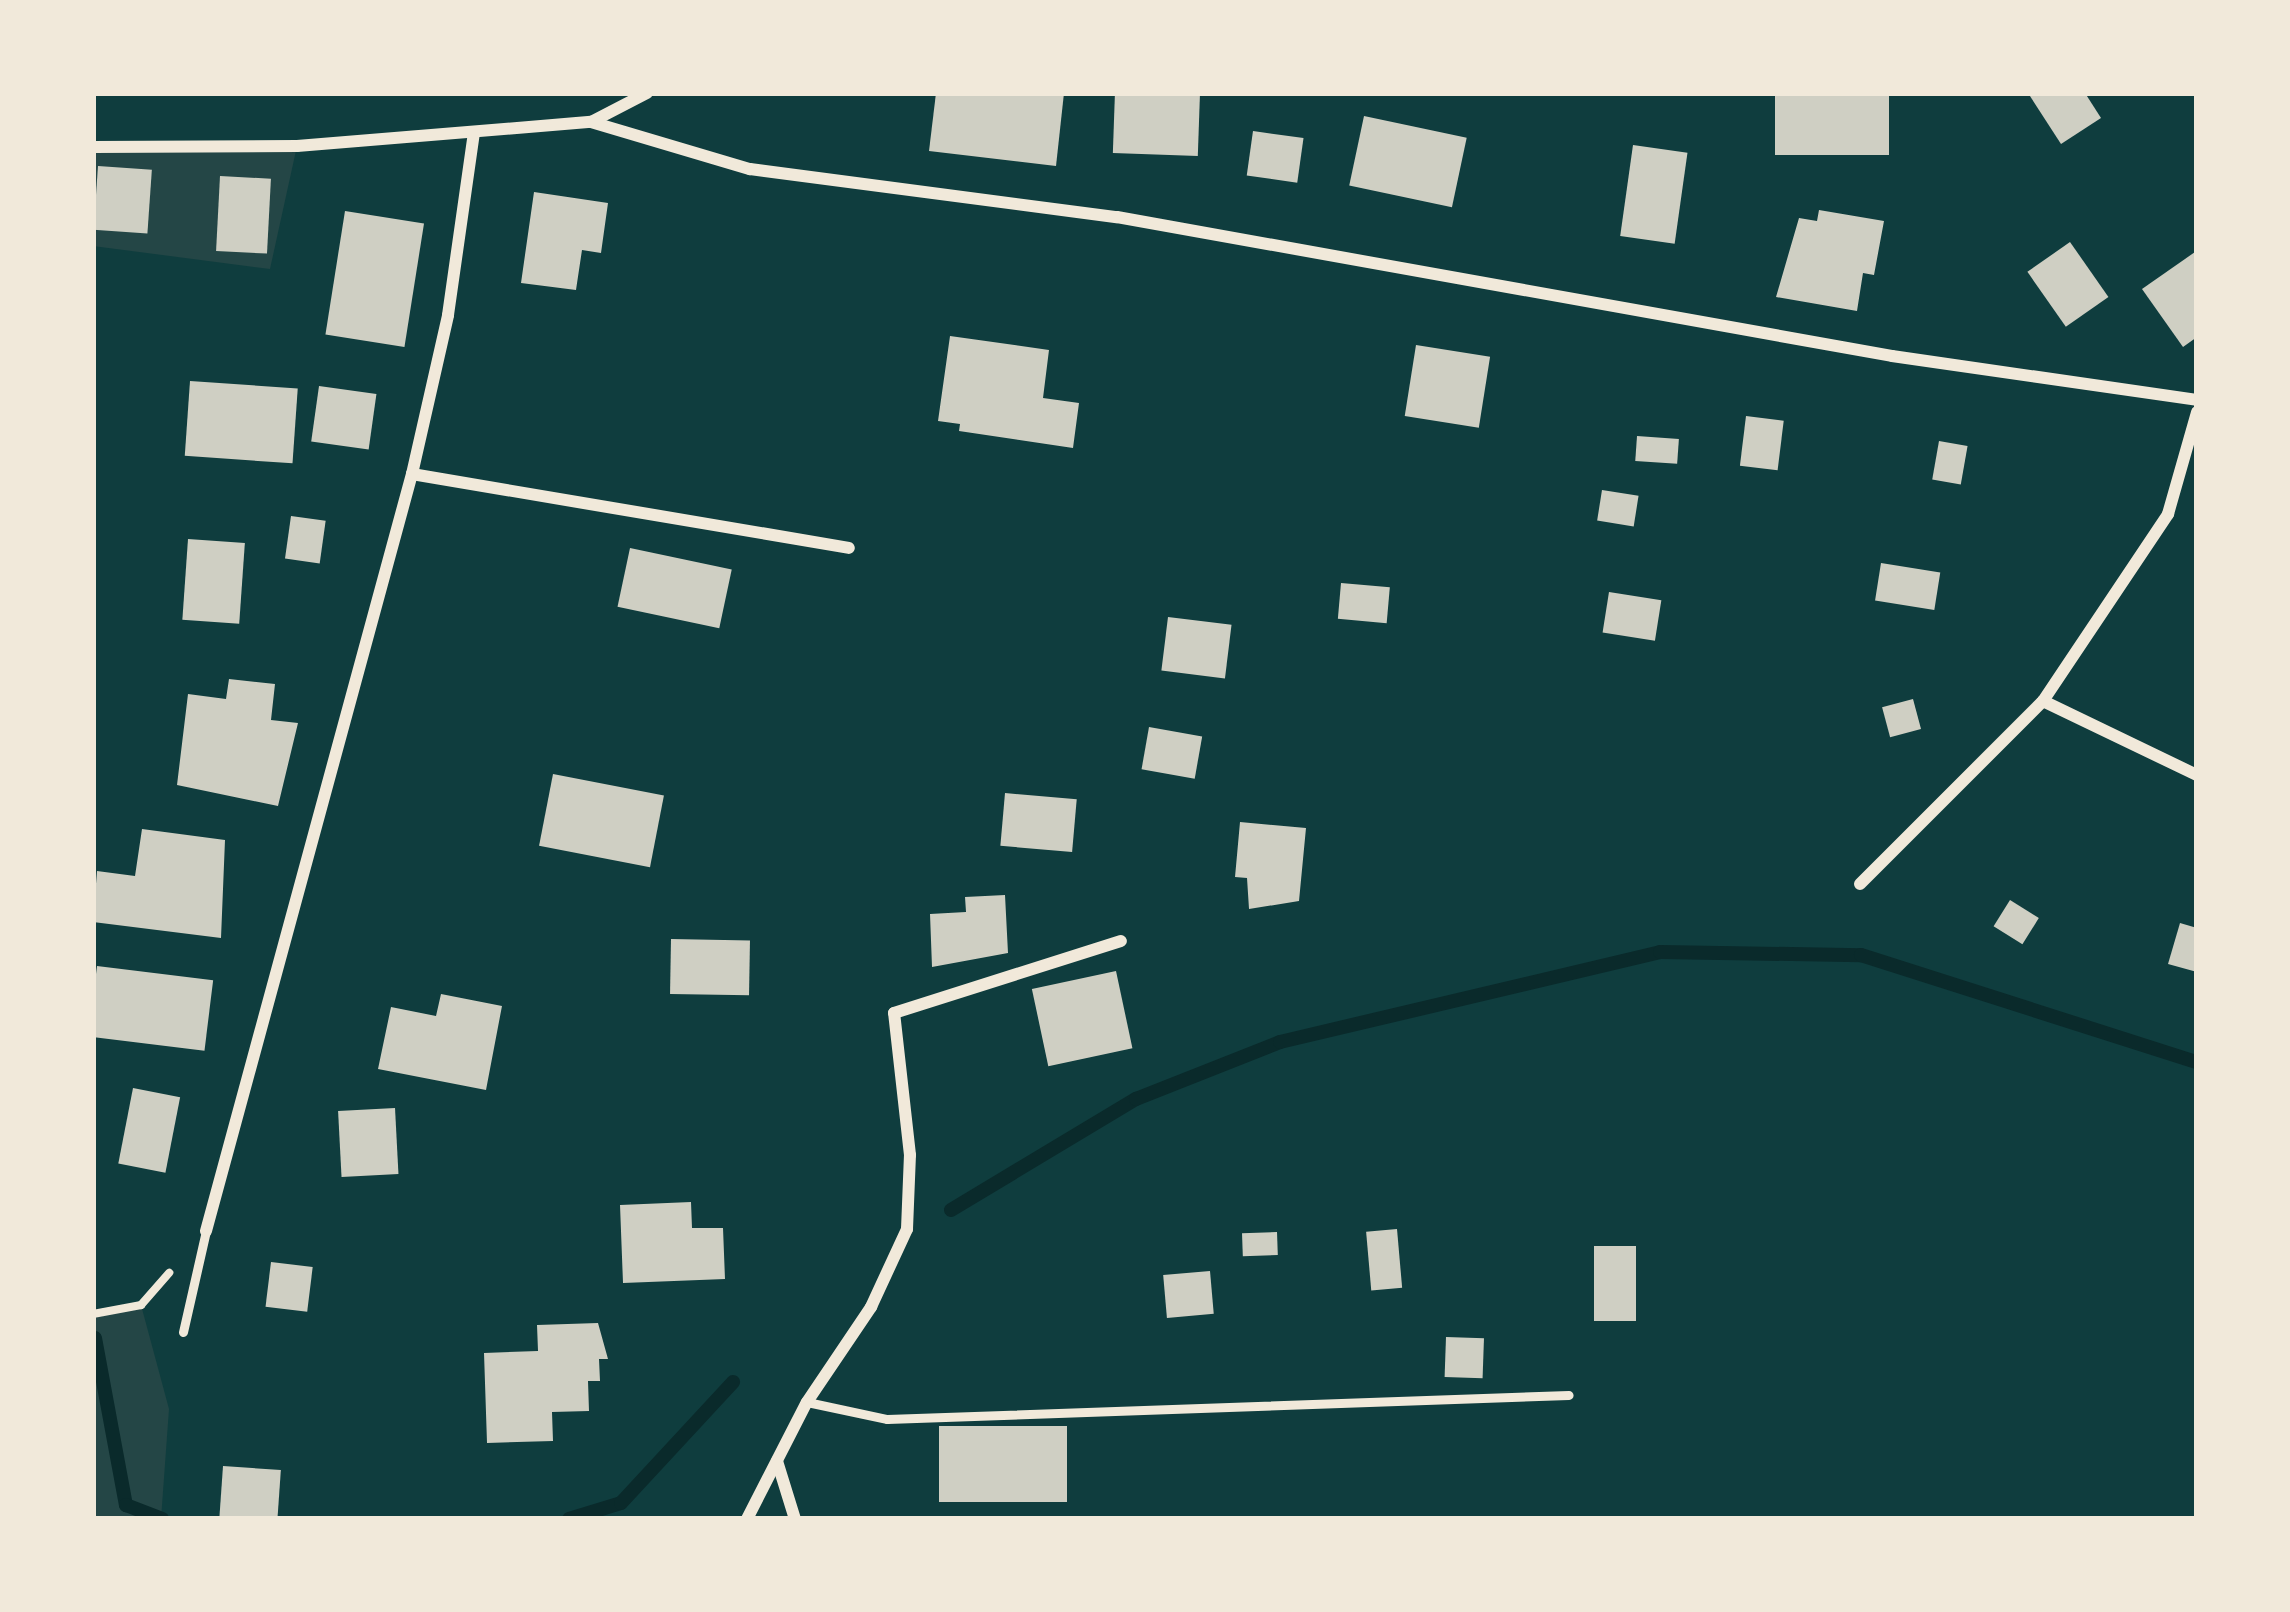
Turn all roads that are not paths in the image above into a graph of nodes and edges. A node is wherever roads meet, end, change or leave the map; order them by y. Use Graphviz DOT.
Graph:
graph roads {
  1 [pos="647,93"];
  2 [pos="591,122"];
  3 [pos="474,133"];
  4 [pos="93,147"];
  5 [pos="2197,400"];
  6 [pos="2197,412"];
  7 [pos="412,474"];
  8 [pos="849,548"];
  9 [pos="2043,701"];
  10 [pos="2197,775"];
  11 [pos="1860,884"];
  12 [pos="1121,941"];
  13 [pos="206,1231"];
  14 [pos="183,1332"];
  15 [pos="1569,1395"];
  16 [pos="807,1402"];
  17 [pos="776,1460"];
  18 [pos="747,1519"];
  19 [pos="795,1519"];
  1 -- 2 [label="street"];
  2 -- 3 [label="street"];
  2 -- 5 [label="street"];
  3 -- 4 [label="street"];
  3 -- 7 [label="street"];
  6 -- 9 [label="street"];
  7 -- 8 [label="street"];
  7 -- 13 [label="street"];
  9 -- 10 [label="street"];
  9 -- 11 [label="street"];
  12 -- 16 [label="street"];
  13 -- 14 [label="lane"];
  15 -- 16 [label="lane"];
  16 -- 17 [label="street"];
  17 -- 18 [label="street"];
  17 -- 19 [label="street"];
}
